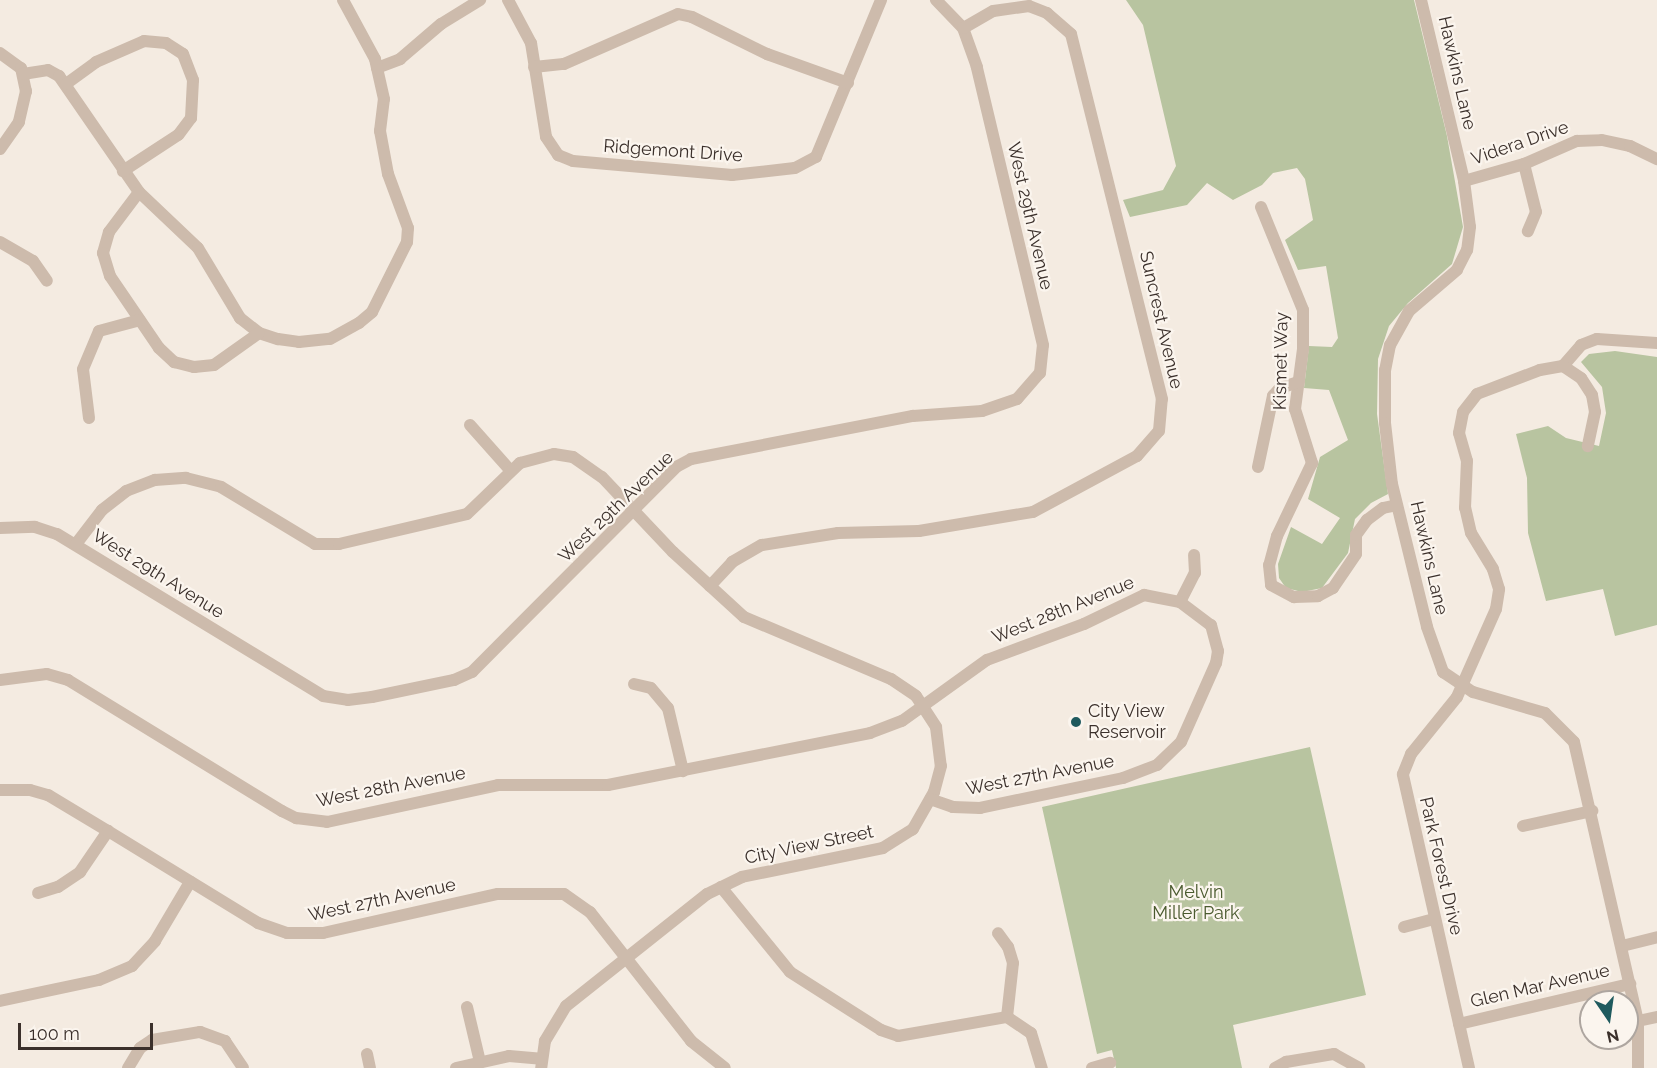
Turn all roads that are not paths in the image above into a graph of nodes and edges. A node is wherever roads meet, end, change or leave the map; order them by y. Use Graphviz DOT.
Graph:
graph roads {
  1 [pos="343,0"];
  2 [pos="480,0"];
  3 [pos="508,0"];
  4 [pos="881,0"];
  5 [pos="936,0"];
  6 [pos="1421,0"];
  7 [pos="963,28"];
  8 [pos="0,53"];
  9 [pos="534,67"];
  10 [pos="377,68"];
  11 [pos="23,74"];
  12 [pos="849,83"];
  13 [pos="66,84"];
  14 [pos="0,148"];
  15 [pos="1657,159"];
  16 [pos="1524,164"];
  17 [pos="123,171"];
  18 [pos="1464,181"];
  19 [pos="139,192"];
  20 [pos="1261,207"];
  21 [pos="1528,231"];
  22 [pos="0,242"];
  23 [pos="47,281"];
  24 [pos="140,320"];
  25 [pos="259,333"];
  26 [pos="1657,343"];
  27 [pos="1563,366"];
  28 [pos="1299,382"];
  29 [pos="89,418"];
  30 [pos="470,425"];
  31 [pos="1588,446"];
  32 [pos="1258,467"];
  33 [pos="510,470"];
  34 [pos="1398,505"];
  35 [pos="634,512"];
  36 [pos="0,528"];
  37 [pos="76,544"];
  38 [pos="1194,555"];
  39 [pos="710,586"];
  40 [pos="1180,602"];
  41 [pos="0,680"];
  42 [pos="634,684"];
  43 [pos="1461,687"];
  44 [pos="922,705"];
  45 [pos="683,771"];
  46 [pos="0,790"];
  47 [pos="930,799"];
  48 [pos="1592,811"];
  49 [pos="1523,826"];
  50 [pos="108,831"];
  51 [pos="190,882"];
  52 [pos="721,887"];
  53 [pos="38,893"];
  54 [pos="1434,919"];
  55 [pos="1404,927"];
  56 [pos="998,933"];
  57 [pos="1657,937"];
  58 [pos="1622,946"];
  59 [pos="626,957"];
  60 [pos="1630,984"];
  61 [pos="1631,990"];
  62 [pos="0,1001"];
  63 [pos="467,1006"];
  64 [pos="1007,1017"];
  65 [pos="1657,1017"];
  66 [pos="1639,1022"];
  67 [pos="1459,1024"];
  68 [pos="1638,1050"];
  69 [pos="367,1054"];
  70 [pos="480,1062"];
  71 [pos="541,1064"];
  72 [pos="1110,1064"];
  73 [pos="128,1068"];
  74 [pos="243,1068"];
  75 [pos="370,1068"];
  76 [pos="456,1068"];
  77 [pos="725,1068"];
  78 [pos="1042,1068"];
  79 [pos="1092,1068"];
  80 [pos="1275,1068"];
  81 [pos="1359,1068"];
  82 [pos="1469,1068"];
  83 [pos="1638,1068"];
  1 -- 10 [label="street"];
  2 -- 10 [label="street"];
  3 -- 9 [label="street, Ridgemont Drive"];
  4 -- 12 [label="street, Ridgemont Drive"];
  5 -- 7 [label="street, West 29th Avenue"];
  6 -- 18 [label="street, Hawkins Lane"];
  7 -- 35 [label="street, West 29th Avenue"];
  7 -- 39 [label="street, Suncrest Avenue"];
  8 -- 11 [label="street"];
  9 -- 12 [label="street"];
  9 -- 12 [label="street, Ridgemont Drive"];
  10 -- 25 [label="street"];
  11 -- 13 [label="street"];
  11 -- 14 [label="street"];
  13 -- 17 [label="street"];
  13 -- 17 [label="street"];
  15 -- 16 [label="street, Videra Drive"];
  16 -- 18 [label="street, Videra Drive"];
  16 -- 21 [label="street"];
  17 -- 19 [label="street"];
  18 -- 34 [label="street, Hawkins Lane"];
  19 -- 24 [label="street"];
  19 -- 25 [label="street"];
  20 -- 28 [label="street, Kismet Way"];
  22 -- 23 [label="street"];
  24 -- 25 [label="street"];
  24 -- 29 [label="street"];
  26 -- 27 [label="street"];
  27 -- 31 [label="street"];
  27 -- 43 [label="street, Park Forest Drive"];
  28 -- 32 [label="street"];
  28 -- 34 [label="street, Kismet Way"];
  30 -- 33 [label="street"];
  33 -- 35 [label="street, City View Street"];
  33 -- 37 [label="street, City View Street"];
  34 -- 43 [label="street, Hawkins Lane"];
  35 -- 37 [label="street, West 29th Avenue"];
  35 -- 39 [label="street, City View Street"];
  36 -- 37 [label="street, West 29th Avenue"];
  38 -- 40 [label="street"];
  39 -- 44 [label="street, City View Street"];
  40 -- 44 [label="street, West 28th Avenue"];
  40 -- 47 [label="street, West 27th Avenue"];
  41 -- 45 [label="street, West 28th Avenue"];
  42 -- 45 [label="street"];
  43 -- 48 [label="street, Hawkins Lane"];
  43 -- 54 [label="street, Park Forest Drive"];
  44 -- 45 [label="street, West 28th Avenue"];
  44 -- 47 [label="street, City View Street"];
  46 -- 50 [label="street, West 27th Avenue"];
  47 -- 52 [label="street, City View Street"];
  48 -- 49 [label="street"];
  48 -- 58 [label="street, Hawkins Lane"];
  50 -- 51 [label="street, West 27th Avenue"];
  50 -- 53 [label="street"];
  51 -- 59 [label="street, West 27th Avenue"];
  51 -- 62 [label="street"];
  52 -- 59 [label="street, City View Street"];
  52 -- 64 [label="street"];
  54 -- 55 [label="street"];
  54 -- 67 [label="street, Park Forest Drive"];
  56 -- 64 [label="street"];
  57 -- 58 [label="street"];
  58 -- 60 [label="street, Hawkins Lane"];
  59 -- 71 [label="street, City View Street"];
  59 -- 77 [label="street, West 27th Avenue"];
  60 -- 61 [label="street, Hawkins Lane"];
  60 -- 67 [label="street, Glen Mar Avenue"];
  63 -- 70 [label="street"];
  64 -- 78 [label="street"];
  65 -- 66 [label="street"];
  67 -- 82 [label="street, Park Forest Drive"];
  68 -- 83 [label="street, Hawkins Lane"];
  69 -- 75 [label="street"];
  70 -- 71 [label="street"];
  70 -- 76 [label="street"];
  72 -- 79 [label="street"];
  73 -- 74 [label="street"];
  80 -- 81 [label="street"];
}
